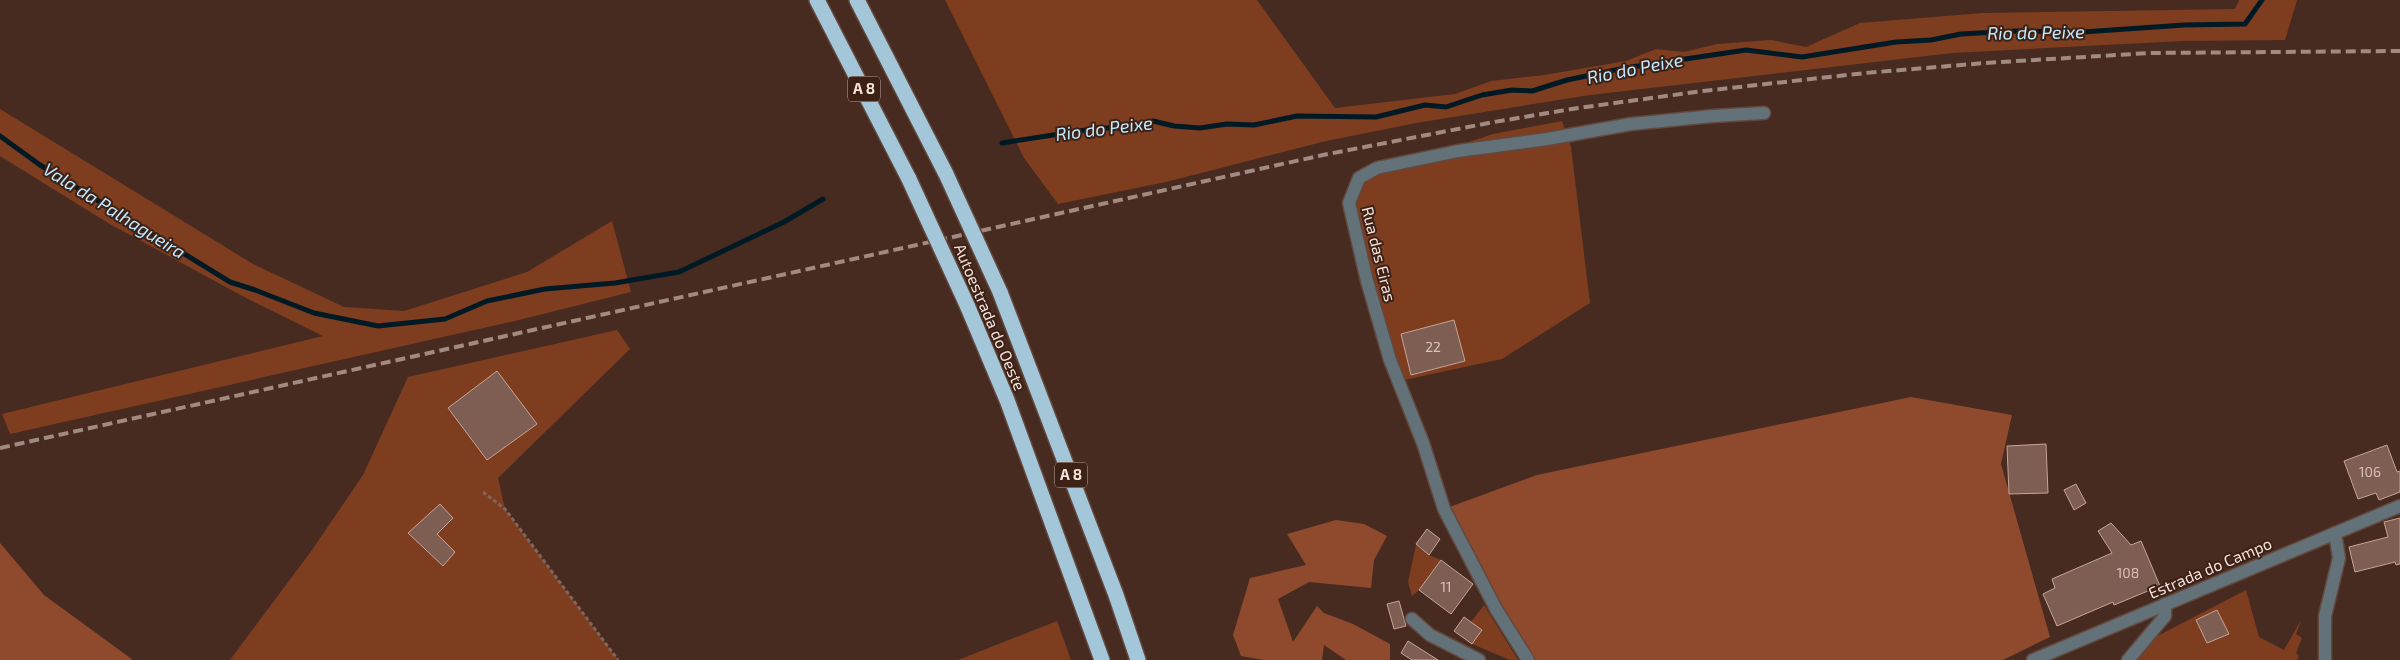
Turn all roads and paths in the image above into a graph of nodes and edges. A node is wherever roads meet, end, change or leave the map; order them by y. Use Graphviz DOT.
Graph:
graph roads {
  1 [pos="817,0"];
  2 [pos="857,0"];
  3 [pos="1764,113"];
  4 [pos="483,492"];
  5 [pos="2400,506"];
  6 [pos="2335,533"];
  7 [pos="2165,604"];
  8 [pos="1412,619"];
  9 [pos="618,660"];
  10 [pos="1102,660"];
  11 [pos="1138,660"];
  12 [pos="1479,660"];
  13 [pos="1528,660"];
  14 [pos="2034,660"];
  15 [pos="2128,660"];
  16 [pos="2325,660"];
  1 -- 10 [label="highway, Autoestrada do Oeste / A 8, bridge"];
  2 -- 11 [label="highway, Autoestrada do Oeste / A 8, bridge"];
  3 -- 13 [label="street, Rua das Eiras"];
  4 -- 9 [label="path"];
  5 -- 6 [label="street, Estrada do Campo"];
  6 -- 7 [label="street, Estrada do Campo"];
  6 -- 16 [label="street"];
  7 -- 14 [label="street, Estrada do Campo"];
  7 -- 15 [label="street"];
  8 -- 12 [label="street"];
}
